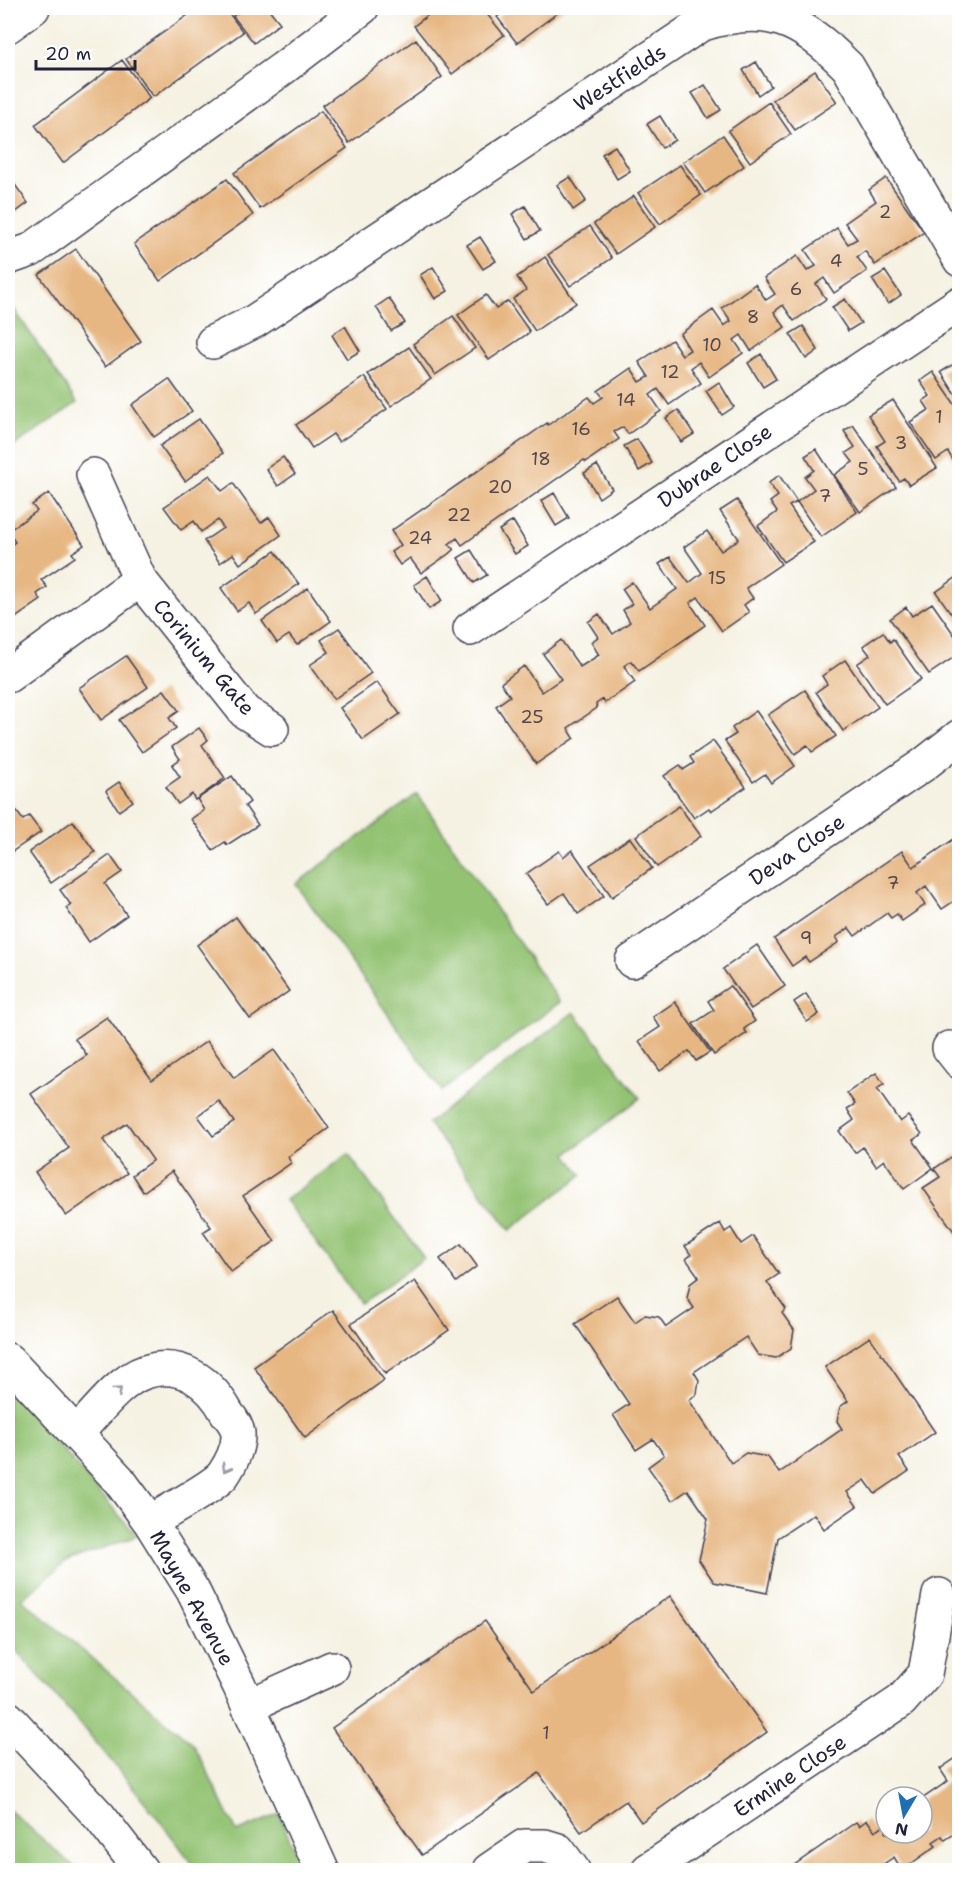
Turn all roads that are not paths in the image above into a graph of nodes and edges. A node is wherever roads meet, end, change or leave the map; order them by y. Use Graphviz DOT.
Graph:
graph roads {
  1 [pos="33,8"];
  2 [pos="362,8"];
  3 [pos="8,26"];
  4 [pos="8,258"];
  5 [pos="960,260"];
  6 [pos="960,303"];
  7 [pos="213,342"];
  8 [pos="93,475"];
  9 [pos="140,580"];
  10 [pos="470,629"];
  11 [pos="8,676"];
  12 [pos="272,729"];
  13 [pos="960,736"];
  14 [pos="632,961"];
  15 [pos="8,1360"];
  16 [pos="77,1433"];
  17 [pos="150,1522"];
  18 [pos="939,1595"];
  19 [pos="332,1668"];
  20 [pos="248,1706"];
  21 [pos="8,1718"];
  22 [pos="141,1870"];
  23 [pos="322,1870"];
  24 [pos="489,1870"];
  25 [pos="573,1870"];
  26 [pos="648,1870"];
  1 -- 3 [label="street"];
  2 -- 4 [label="street"];
  5 -- 7 [label="street, Westfields"];
  6 -- 10 [label="street, Dubrae Close"];
  8 -- 9 [label="street, Corinium Gate"];
  9 -- 11 [label="street, Corinium Gate"];
  9 -- 12 [label="street, Corinium Gate"];
  13 -- 14 [label="street, Deva Close"];
  15 -- 16 [label="street, Mayne Avenue"];
  16 -- 17 [label="street, Mayne Avenue"];
  16 -- 17 [label="street, one-way"];
  17 -- 20 [label="street, Mayne Avenue"];
  18 -- 26 [label="street, Ermine Close"];
  19 -- 20 [label="street"];
  20 -- 23 [label="street, Mayne Avenue"];
  21 -- 22 [label="street"];
  24 -- 25 [label="street"];
}
